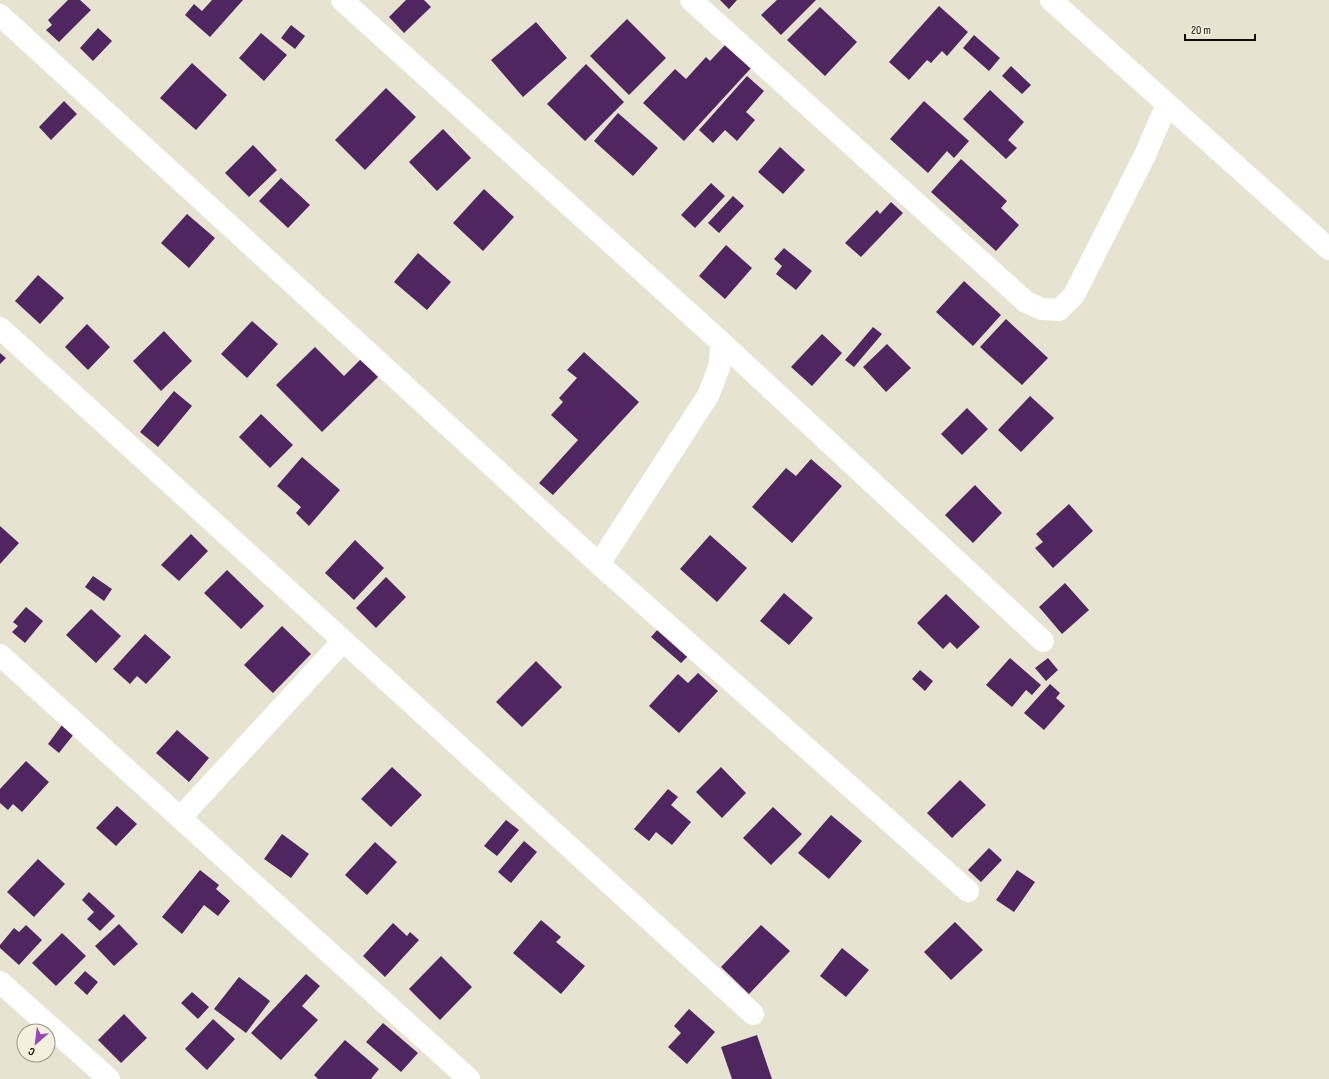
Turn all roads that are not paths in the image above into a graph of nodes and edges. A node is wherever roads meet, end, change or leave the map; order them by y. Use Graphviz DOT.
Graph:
graph roads {
  1 [pos="342,0"];
  2 [pos="691,0"];
  3 [pos="1051,0"];
  4 [pos="0,15"];
  5 [pos="1167,104"];
  6 [pos="1329,249"];
  7 [pos="0,328"];
  8 [pos="722,343"];
  9 [pos="599,564"];
  10 [pos="344,641"];
  11 [pos="1043,641"];
  12 [pos="0,655"];
  13 [pos="180,818"];
  14 [pos="968,891"];
  15 [pos="0,982"];
  16 [pos="753,1014"];
  17 [pos="109,1079"];
  18 [pos="470,1079"];
  1 -- 8 [label="street"];
  2 -- 5 [label="street"];
  3 -- 5 [label="street"];
  4 -- 9 [label="street"];
  5 -- 6 [label="street"];
  7 -- 10 [label="street"];
  8 -- 9 [label="street"];
  8 -- 11 [label="street"];
  9 -- 14 [label="street"];
  10 -- 13 [label="street"];
  10 -- 16 [label="street"];
  12 -- 13 [label="street"];
  13 -- 18 [label="street"];
  15 -- 17 [label="street"];
}
